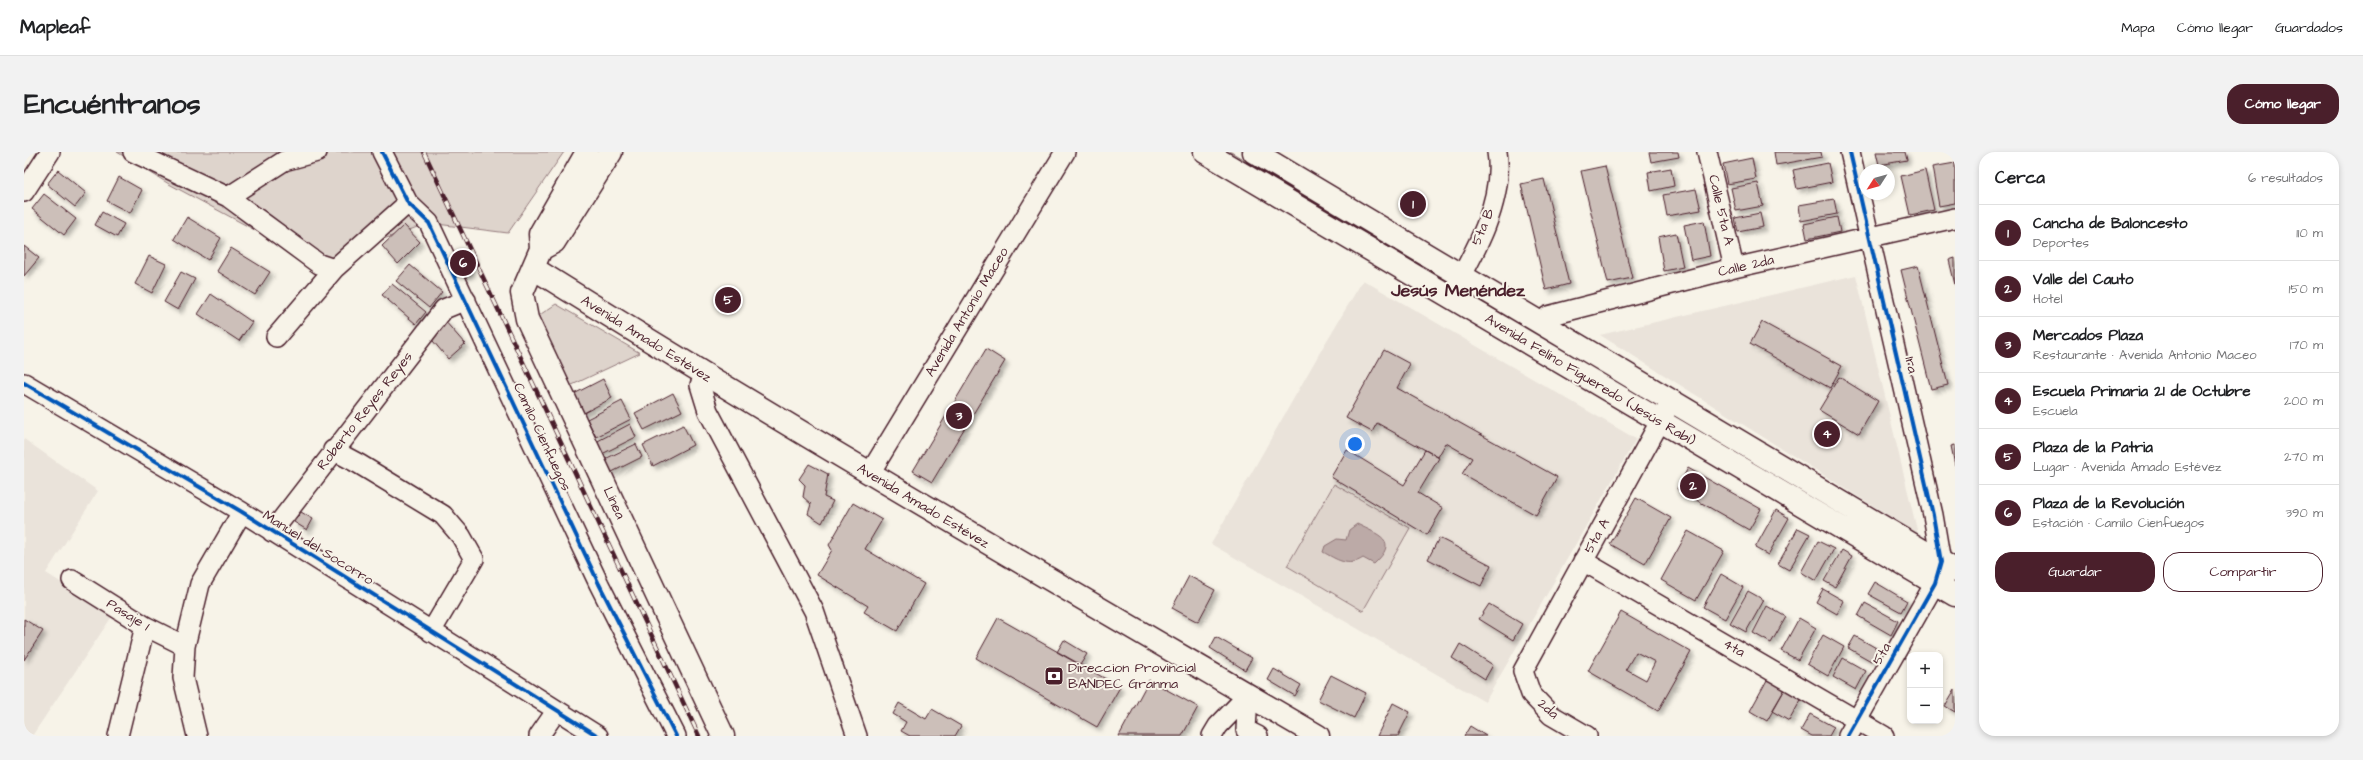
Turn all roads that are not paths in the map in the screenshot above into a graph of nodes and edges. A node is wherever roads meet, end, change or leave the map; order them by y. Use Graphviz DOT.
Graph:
graph roads {
  1 [pos="50,152"];
  2 [pos="133,152"];
  3 [pos="317,152"];
  4 [pos="382,152"];
  5 [pos="587,152"];
  6 [pos="610,152"];
  7 [pos="1065,152"];
  8 [pos="1205,152"];
  9 [pos="1254,152"];
  10 [pos="1497,152"];
  11 [pos="1707,152"];
  12 [pos="1850,152"];
  13 [pos="24,192"];
  14 [pos="228,196"];
  15 [pos="408,203"];
  16 [pos="1955,218"];
  17 [pos="1871,238"];
  18 [pos="537,259"];
  19 [pos="1734,268"];
  20 [pos="334,269"];
  21 [pos="1462,276"];
  22 [pos="1450,297"];
  23 [pos="466,300"];
  24 [pos="1544,325"];
  25 [pos="276,337"];
  26 [pos="705,376"];
  27 [pos="24,383"];
  28 [pos="1671,401"];
  29 [pos="1660,421"];
  30 [pos="333,450"];
  31 [pos="870,473"];
  32 [pos="242,512"];
  33 [pos="272,532"];
  34 [pos="1583,561"];
  35 [pos="1948,566"];
  36 [pos="72,580"];
  37 [pos="1935,583"];
  38 [pos="1955,595"];
  39 [pos="144,626"];
  40 [pos="430,632"];
  41 [pos="185,646"];
  42 [pos="1523,671"];
  43 [pos="1248,695"];
  44 [pos="556,710"];
  45 [pos="1852,728"];
  46 [pos="118,736"];
  47 [pos="197,736"];
  48 [pos="539,736"];
  49 [pos="598,736"];
  50 [pos="676,736"];
  51 [pos="724,736"];
  52 [pos="857,736"];
  53 [pos="1212,736"];
  54 [pos="1258,736"];
  55 [pos="1318,736"];
  56 [pos="1587,736"];
  57 [pos="1884,736"];
  1 -- 13 [label="street"];
  2 -- 14 [label="street"];
  3 -- 14 [label="street"];
  4 -- 15 [label="street, Camilo Cienfuegos"];
  5 -- 18 [label="main road"];
  6 -- 18 [label="main road"];
  7 -- 31 [label="street, Avenida Antonio Maceo"];
  8 -- 22 [label="main road, Avenida Felino Figueredo (Jesús Rabí)"];
  9 -- 21 [label="main road, Avenida Felino Figueredo (Jesús Rabí)"];
  10 -- 21 [label="street, 5ta B"];
  11 -- 19 [label="street, Calle 5ta A"];
  12 -- 17 [label="street, 1ra"];
  14 -- 20 [label="street"];
  15 -- 20 [label="street"];
  15 -- 23 [label="street, Camilo Cienfuegos"];
  16 -- 17 [label="street, Calle 2da"];
  17 -- 19 [label="street, Calle 2da"];
  17 -- 35 [label="street, 1ra"];
  18 -- 26 [label="main road, Avenida Amado Estévez"];
  18 -- 51 [label="main road, Línea"];
  19 -- 24 [label="street, Calle 2da"];
  20 -- 25 [label="street"];
  21 -- 22 [label="street, 5ta B"];
  21 -- 24 [label="main road, Avenida Felino Figueredo (Jesús Rabí)"];
  22 -- 29 [label="main road, Avenida Felino Figueredo (Jesús Rabí)"];
  23 -- 30 [label="street, Roberto Reyes Reyes"];
  23 -- 50 [label="street, Camilo Cienfuegos"];
  24 -- 28 [label="main road, Avenida Felino Figueredo (Jesús Rabí)"];
  26 -- 31 [label="main road, Avenida Amado Estévez"];
  26 -- 52 [label="street"];
  27 -- 32 [label="street, Manuel del Socorro"];
  28 -- 29 [label="street, 5ta A"];
  28 -- 35 [label="main road, Avenida Felino Figueredo (Jesús Rabí)"];
  29 -- 34 [label="street, 5ta A"];
  29 -- 37 [label="main road, Avenida Felino Figueredo (Jesús Rabí)"];
  30 -- 33 [label="street, Roberto Reyes Reyes"];
  30 -- 40 [label="street"];
  31 -- 43 [label="main road, Avenida Amado Estévez"];
  32 -- 33 [label="street, Manuel del Socorro"];
  32 -- 41 [label="street"];
  33 -- 40 [label="street, Manuel del Socorro"];
  34 -- 42 [label="street, 5ta A"];
  34 -- 45 [label="street, 4ta"];
  35 -- 37 [label="street, 1ra"];
  36 -- 39 [label="street, Pasaje 1"];
  37 -- 38 [label="main road, Avenida Felino Figueredo (Jesús Rabí)"];
  37 -- 45 [label="street, 5ta"];
  39 -- 41 [label="street, Pasaje 1"];
  39 -- 46 [label="street"];
  40 -- 44 [label="street, Manuel del Socorro"];
  41 -- 47 [label="street"];
  42 -- 56 [label="street, 2da"];
  43 -- 53 [label="street"];
  43 -- 54 [label="street"];
  43 -- 55 [label="main road, Avenida Amado Estévez"];
  44 -- 48 [label="street"];
  44 -- 49 [label="street, Manuel del Socorro"];
  45 -- 57 [label="street, 4ta"];
}
